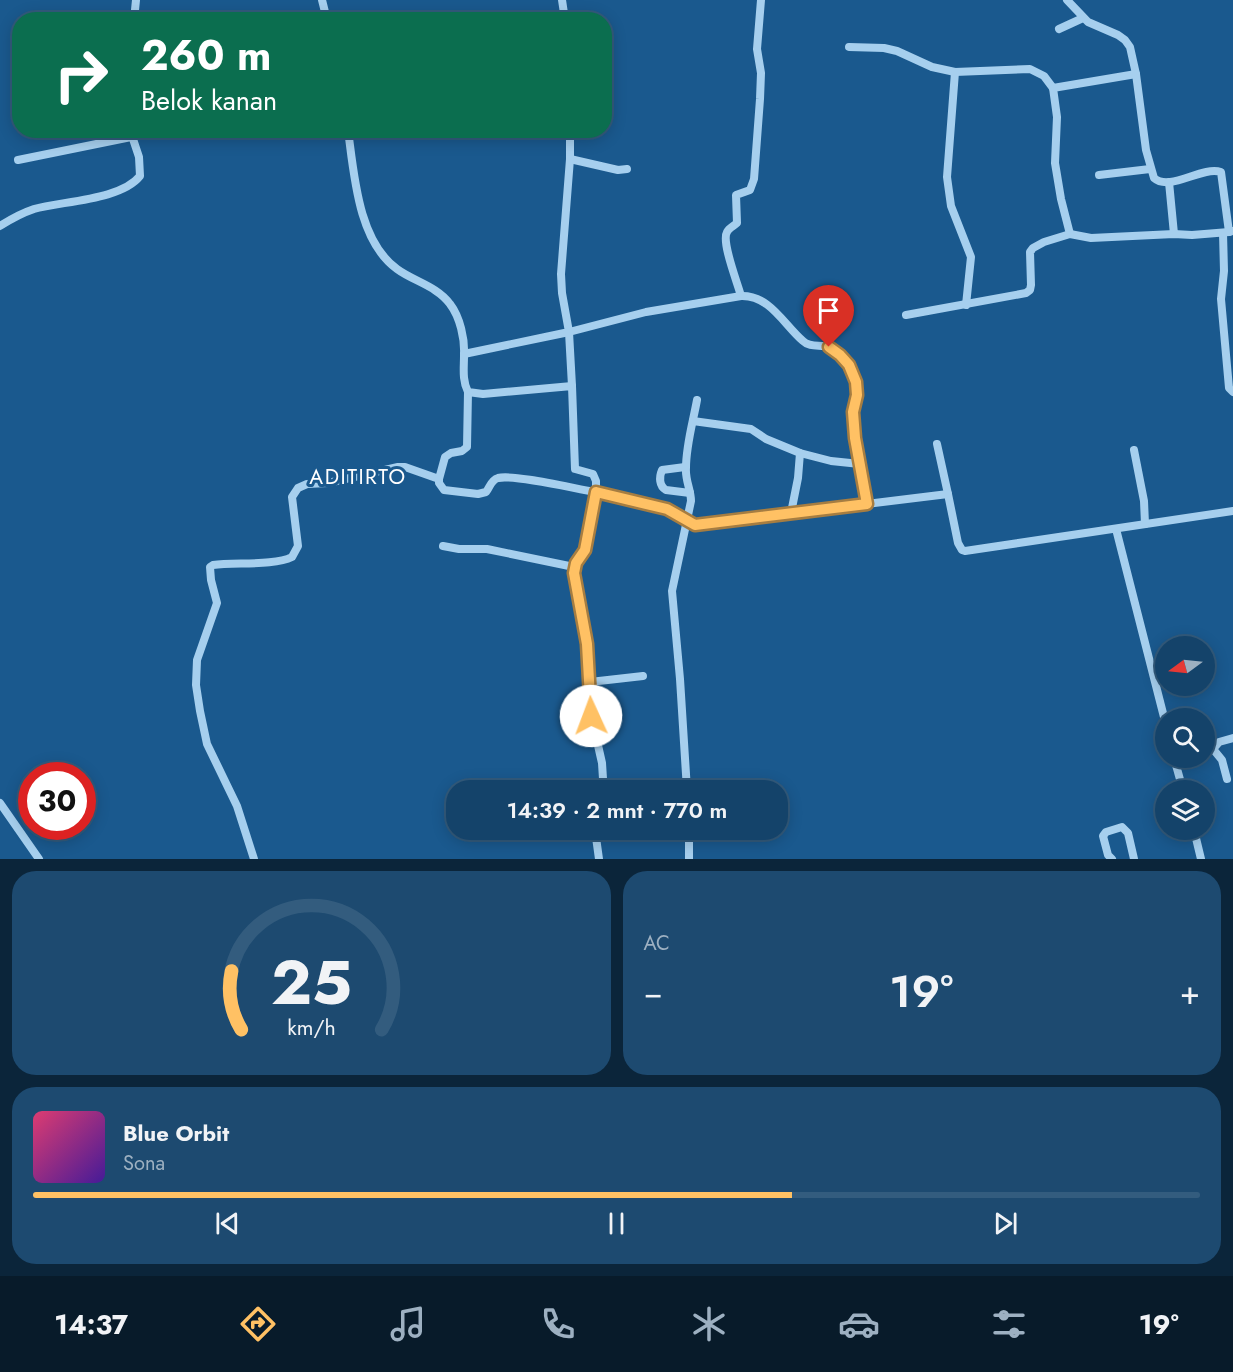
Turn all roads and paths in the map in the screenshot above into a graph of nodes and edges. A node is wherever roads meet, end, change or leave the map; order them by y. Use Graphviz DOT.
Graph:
graph roads {
  1 [pos="760,0"];
  2 [pos="1067,0"];
  3 [pos="1083,18"];
  4 [pos="1059,28"];
  5 [pos="849,47"];
  6 [pos="955,72"];
  7 [pos="1136,74"];
  8 [pos="1053,88"];
  9 [pos="114,138"];
  10 [pos="132,138"];
  11 [pos="349,138"];
  12 [pos="570,138"];
  13 [pos="570,159"];
  14 [pos="18,160"];
  15 [pos="1150,169"];
  16 [pos="627,170"];
  17 [pos="1100,175"];
  18 [pos="1169,182"];
  19 [pos="0,226"];
  20 [pos="1228,232"];
  21 [pos="1070,234"];
  22 [pos="1174,234"];
  23 [pos="741,296"];
  24 [pos="966,305"];
  25 [pos="906,315"];
  26 [pos="569,332"];
  27 [pos="1229,351"];
  28 [pos="464,354"];
  29 [pos="572,386"];
  30 [pos="468,392"];
  31 [pos="1233,392"];
  32 [pos="696,400"];
  33 [pos="693,421"];
  34 [pos="937,444"];
  35 [pos="1134,450"];
  36 [pos="800,453"];
  37 [pos="860,464"];
  38 [pos="686,466"];
  39 [pos="439,479"];
  40 [pos="596,492"];
  41 [pos="690,493"];
  42 [pos="948,494"];
  43 [pos="867,504"];
  44 [pos="1233,511"];
  45 [pos="791,513"];
  46 [pos="687,521"];
  47 [pos="1145,524"];
  48 [pos="1116,529"];
  49 [pos="443,546"];
  50 [pos="574,567"];
  51 [pos="644,676"];
  52 [pos="590,682"];
  53 [pos="1162,708"];
  54 [pos="1233,738"];
  55 [pos="1215,747"];
  56 [pos="1215,751"];
  57 [pos="1227,779"];
  58 [pos="602,780"];
  59 [pos="686,780"];
  60 [pos="0,803"];
  61 [pos="596,840"];
  62 [pos="689,840"];
  63 [pos="1196,840"];
  64 [pos="39,859"];
  65 [pos="254,859"];
  66 [pos="599,859"];
  67 [pos="689,859"];
  68 [pos="1112,859"];
  69 [pos="1134,859"];
  70 [pos="1201,859"];
  1 -- 23 [label="street"];
  2 -- 3 [label="street"];
  3 -- 4 [label="street"];
  3 -- 7 [label="street"];
  5 -- 6 [label="street"];
  6 -- 8 [label="street"];
  6 -- 24 [label="street"];
  7 -- 8 [label="street"];
  7 -- 15 [label="street"];
  8 -- 21 [label="street"];
  9 -- 14 [label="street"];
  10 -- 19 [label="street"];
  11 -- 28 [label="street"];
  12 -- 13 [label="street"];
  13 -- 16 [label="street"];
  13 -- 26 [label="street"];
  15 -- 17 [label="street"];
  15 -- 18 [label="street"];
  18 -- 20 [label="street"];
  18 -- 22 [label="street"];
  20 -- 22 [label="street"];
  20 -- 27 [label="street"];
  21 -- 22 [label="street"];
  21 -- 24 [label="street"];
  23 -- 26 [label="street"];
  23 -- 37 [label="street"];
  24 -- 25 [label="street"];
  26 -- 28 [label="street"];
  26 -- 29 [label="street"];
  27 -- 31 [label="street"];
  28 -- 30 [label="street"];
  29 -- 30 [label="street"];
  29 -- 40 [label="street"];
  30 -- 39 [label="street"];
  32 -- 33 [label="street"];
  33 -- 36 [label="street"];
  33 -- 38 [label="street"];
  34 -- 42 [label="street"];
  35 -- 47 [label="street"];
  36 -- 37 [label="street"];
  36 -- 45 [label="street"];
  37 -- 43 [label="street"];
  38 -- 41 [label="street"];
  38 -- 41 [label="street"];
  39 -- 40 [label="street"];
  39 -- 65 [label="street"];
  40 -- 46 [label="street"];
  40 -- 50 [label="street"];
  41 -- 46 [label="street"];
  42 -- 43 [label="street"];
  42 -- 48 [label="street"];
  43 -- 45 [label="street"];
  44 -- 47 [label="street"];
  45 -- 46 [label="street"];
  46 -- 59 [label="street"];
  47 -- 48 [label="street"];
  48 -- 53 [label="street"];
  49 -- 50 [label="street"];
  50 -- 52 [label="street"];
  51 -- 52 [label="street"];
  52 -- 58 [label="street"];
  54 -- 55 [label="street"];
  56 -- 57 [label="street"];
  60 -- 64 [label="street"];
  61 -- 66 [label="street"];
  62 -- 67 [label="street"];
  63 -- 70 [label="street"];
  68 -- 69 [label="street"];
}
